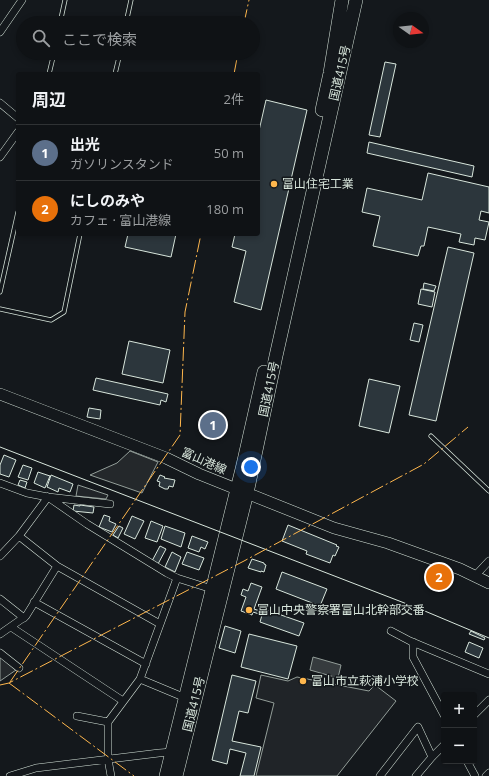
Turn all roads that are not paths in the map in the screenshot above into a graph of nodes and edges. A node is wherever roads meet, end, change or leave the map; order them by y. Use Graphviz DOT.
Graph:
graph roads {
  1 [pos="22,0"];
  2 [pos="65,0"];
  3 [pos="131,0"];
  4 [pos="342,0"];
  5 [pos="356,0"];
  6 [pos="62,16"];
  7 [pos="128,16"];
  8 [pos="0,32"];
  9 [pos="52,60"];
  10 [pos="118,60"];
  11 [pos="49,72"];
  12 [pos="115,72"];
  13 [pos="0,103"];
  14 [pos="16,116"];
  15 [pos="16,135"];
  16 [pos="0,157"];
  17 [pos="16,221"];
  18 [pos="80,236"];
  19 [pos="0,292"];
  20 [pos="0,309"];
  21 [pos="0,394"];
  22 [pos="431,436"];
  23 [pos="1,486"];
  24 [pos="242,491"];
  25 [pos="489,491"];
  26 [pos="48,497"];
  27 [pos="110,504"];
  28 [pos="19,536"];
  29 [pos="0,556"];
  30 [pos="489,561"];
  31 [pos="57,566"];
  32 [pos="475,576"];
  33 [pos="177,578"];
  34 [pos="489,583"];
  35 [pos="218,591"];
  36 [pos="0,599"];
  37 [pos="34,602"];
  38 [pos="24,618"];
  39 [pos="160,624"];
  40 [pos="11,627"];
  41 [pos="391,631"];
  42 [pos="0,634"];
  43 [pos="413,642"];
  44 [pos="0,654"];
  45 [pos="146,664"];
  46 [pos="19,668"];
  47 [pos="489,674"];
  48 [pos="140,679"];
  49 [pos="190,699"];
  50 [pos="489,700"];
  51 [pos="123,701"];
  52 [pos="441,709"];
  53 [pos="477,712"];
  54 [pos="77,716"];
  55 [pos="108,722"];
  56 [pos="441,748"];
  57 [pos="177,752"];
  58 [pos="432,757"];
  59 [pos="108,759"];
  60 [pos="469,764"];
  61 [pos="489,773"];
  62 [pos="10,776"];
  63 [pos="111,776"];
  64 [pos="166,776"];
  65 [pos="176,776"];
  66 [pos="380,776"];
  67 [pos="416,776"];
  68 [pos="475,776"];
  69 [pos="486,776"];
  1 -- 8 [label="street"];
  2 -- 6 [label="lane"];
  3 -- 7 [label="lane"];
  4 -- 24 [label="highway, 国道415号"];
  5 -- 24 [label="highway, 国道415号"];
  9 -- 11 [label="lane"];
  10 -- 12 [label="lane"];
  13 -- 14 [label="street"];
  15 -- 16 [label="street"];
  17 -- 19 [label="lane"];
  18 -- 20 [label="lane"];
  21 -- 24 [label="main road, 富山港線"];
  22 -- 25 [label="lane"];
  23 -- 26 [label="street"];
  24 -- 32 [label="main road, 富山港線"];
  24 -- 35 [label="highway, 国道415号"];
  26 -- 27 [label="street"];
  26 -- 28 [label="street"];
  26 -- 33 [label="street"];
  28 -- 29 [label="street"];
  28 -- 31 [label="street"];
  30 -- 32 [label="street"];
  31 -- 37 [label="street"];
  31 -- 39 [label="street"];
  32 -- 34 [label="main road, 富山港線"];
  33 -- 35 [label="street"];
  33 -- 39 [label="street"];
  35 -- 49 [label="highway, 国道415号"];
  36 -- 38 [label="street"];
  37 -- 38 [label="street"];
  37 -- 45 [label="street"];
  38 -- 40 [label="street"];
  39 -- 45 [label="street"];
  40 -- 42 [label="street"];
  40 -- 51 [label="street"];
  41 -- 43 [label="street"];
  43 -- 47 [label="street"];
  43 -- 52 [label="street"];
  44 -- 46 [label="street"];
  45 -- 48 [label="street"];
  48 -- 49 [label="street"];
  48 -- 51 [label="street"];
  49 -- 57 [label="highway, 国道415号"];
  50 -- 53 [label="street"];
  51 -- 55 [label="street"];
  54 -- 55 [label="street"];
  55 -- 59 [label="street"];
  56 -- 58 [label="street"];
  57 -- 59 [label="street"];
  57 -- 64 [label="highway, 国道415号"];
  57 -- 65 [label="highway, 国道415号"];
  58 -- 66 [label="street"];
  58 -- 67 [label="street"];
  59 -- 62 [label="street"];
  59 -- 63 [label="street"];
  60 -- 68 [label="street"];
  61 -- 69 [label="street"];
}
